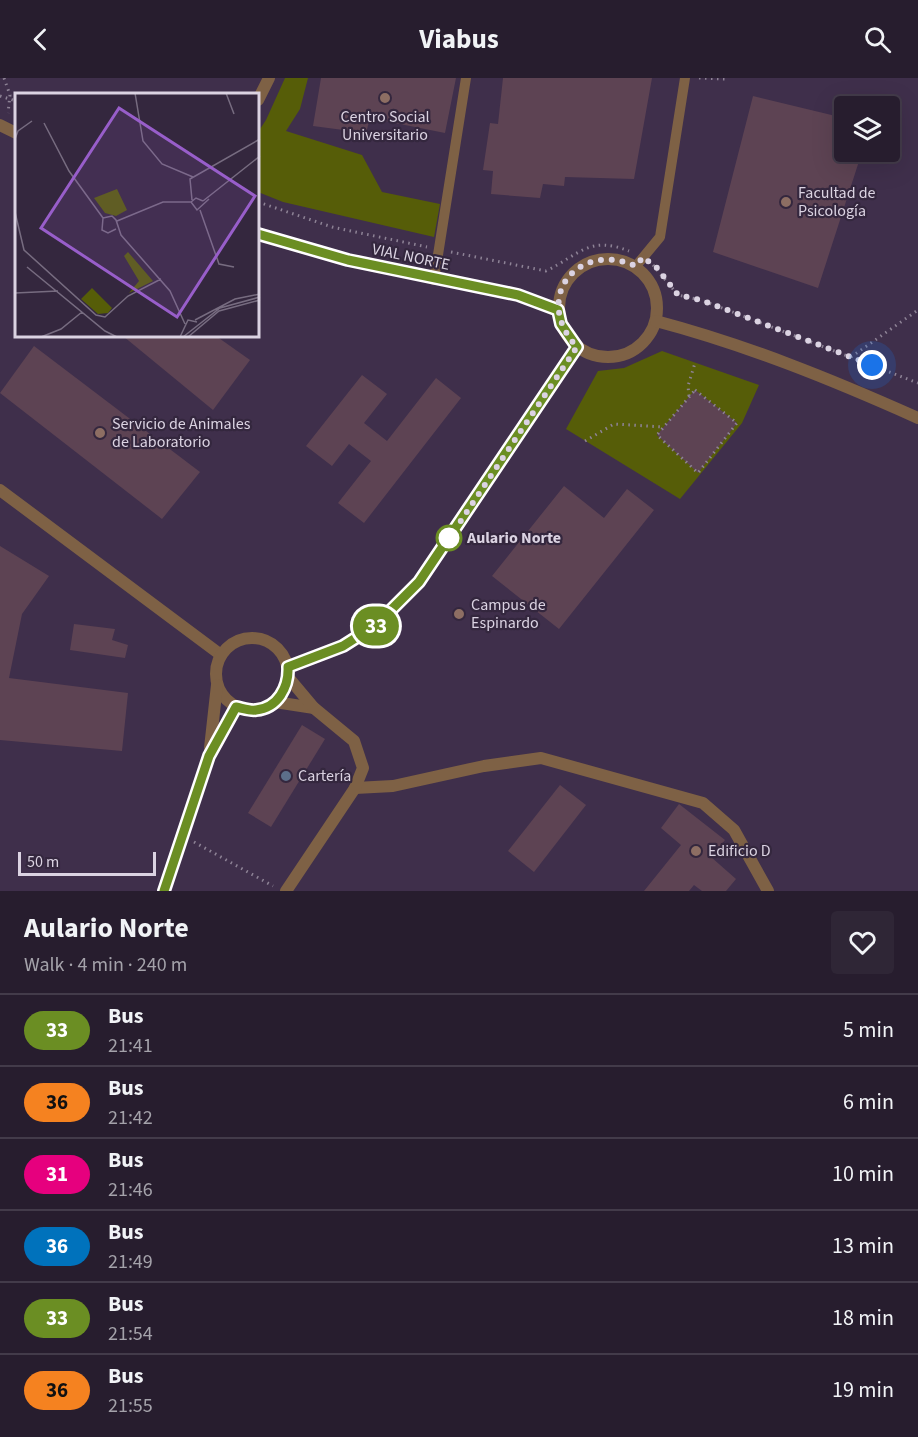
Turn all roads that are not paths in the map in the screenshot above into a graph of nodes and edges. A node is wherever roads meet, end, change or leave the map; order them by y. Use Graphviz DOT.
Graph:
graph roads {
  1 [pos="269,78"];
  2 [pos="466,78"];
  3 [pos="685,78"];
  4 [pos="260,96"];
  5 [pos="260,235"];
  6 [pos="640,262"];
  7 [pos="434,280"];
  8 [pos="558,310"];
  9 [pos="656,321"];
  10 [pos="577,347"];
  11 [pos="918,418"];
  12 [pos="0,490"];
  13 [pos="222,655"];
  14 [pos="288,672"];
  15 [pos="217,684"];
  16 [pos="275,702"];
  17 [pos="236,707"];
  18 [pos="314,708"];
  19 [pos="209,756"];
  20 [pos="355,788"];
  21 [pos="164,891"];
  22 [pos="284,891"];
  23 [pos="768,891"];
  1 -- 4 [label="street"];
  2 -- 7 [label="lane"];
  3 -- 6 [label="lane"];
  5 -- 7 [label="street, VIAL NORTE"];
  6 -- 8 [label="street"];
  6 -- 9 [label="street"];
  7 -- 8 [label="street, VIAL NORTE"];
  8 -- 10 [label="street"];
  9 -- 10 [label="street"];
  9 -- 11 [label="street"];
  10 -- 14 [label="street"];
  12 -- 13 [label="street"];
  13 -- 14 [label="street"];
  13 -- 15 [label="street"];
  14 -- 16 [label="street"];
  14 -- 18 [label="street"];
  15 -- 17 [label="street"];
  15 -- 19 [label="street"];
  16 -- 17 [label="street"];
  16 -- 18 [label="street"];
  17 -- 19 [label="street"];
  18 -- 20 [label="street"];
  19 -- 21 [label="street"];
  20 -- 22 [label="street"];
  20 -- 23 [label="street"];
}
